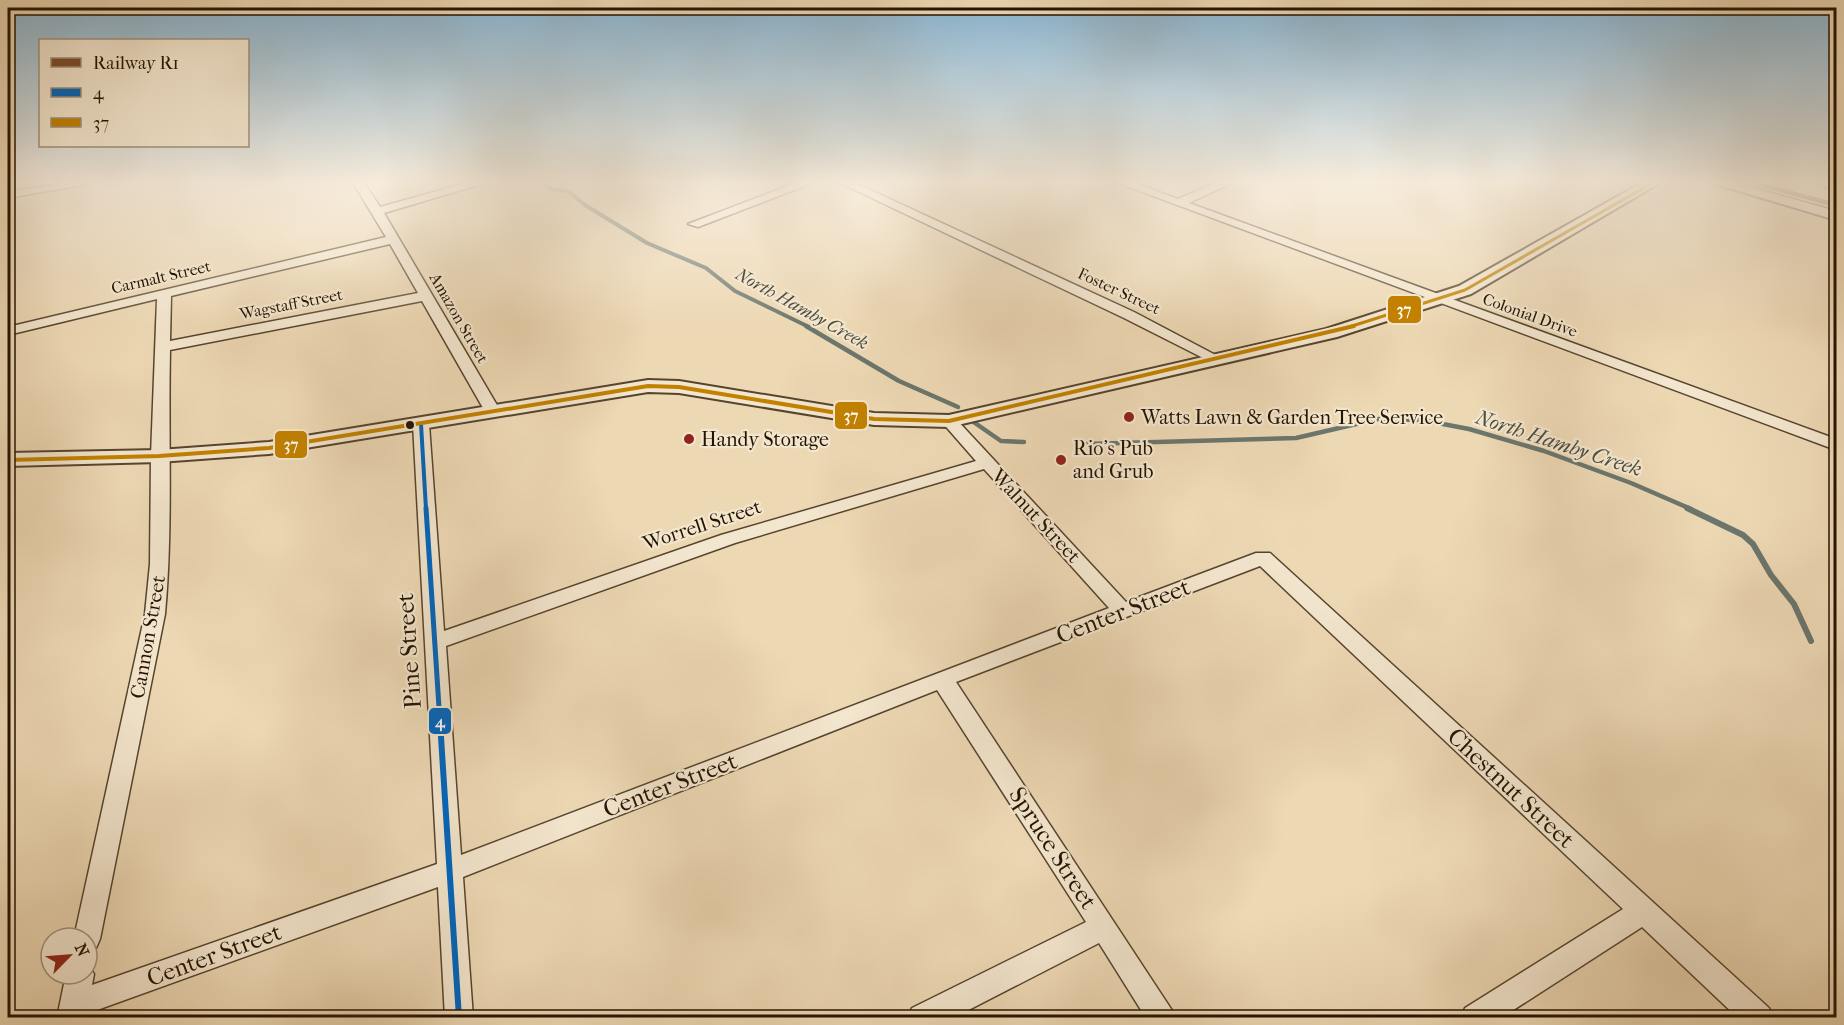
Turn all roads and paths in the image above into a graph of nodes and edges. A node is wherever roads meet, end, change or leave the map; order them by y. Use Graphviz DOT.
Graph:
graph roads {
  1 [pos="387,229"];
  2 [pos="942,229"];
  3 [pos="1248,229"];
  4 [pos="1573,229"];
  5 [pos="393,239"];
  6 [pos="164,294"];
  7 [pos="425,296"];
  8 [pos="1439,301"];
  9 [pos="8,331"];
  10 [pos="164,347"];
  11 [pos="1218,360"];
  12 [pos="493,412"];
  13 [pos="949,422"];
  14 [pos="421,424"];
  15 [pos="1836,445"];
  16 [pos="159,456"];
  17 [pos="8,460"];
  18 [pos="987,463"];
  19 [pos="1263,558"];
  20 [pos="1123,611"];
  21 [pos="435,642"];
  22 [pos="942,679"];
  23 [pos="449,871"];
  24 [pos="1644,911"];
  25 [pos="90,926"];
  26 [pos="1104,927"];
  27 [pos="77,986"];
  28 [pos="72,1011"];
  29 [pos="1491,1014"];
  30 [pos="459,1017"];
  31 [pos="922,1017"];
  32 [pos="1163,1017"];
  33 [pos="1759,1017"];
  1 -- 5 [label="street, Amazon Street"];
  2 -- 11 [label="street, Foster Street"];
  3 -- 8 [label="street, Colonial Drive"];
  4 -- 8 [label="street"];
  5 -- 6 [label="street, Carmalt Street"];
  5 -- 7 [label="street, Amazon Street"];
  6 -- 9 [label="street, Carmalt Street"];
  6 -- 10 [label="street, Cannon Street"];
  7 -- 10 [label="street, Wagstaff Street"];
  7 -- 12 [label="street, Amazon Street"];
  8 -- 11 [label="street"];
  8 -- 15 [label="street, Colonial Drive"];
  10 -- 16 [label="street, Cannon Street"];
  11 -- 13 [label="street"];
  12 -- 13 [label="street"];
  12 -- 14 [label="street"];
  13 -- 18 [label="street, Walnut Street"];
  14 -- 16 [label="street"];
  14 -- 21 [label="street, Pine Street"];
  16 -- 17 [label="street"];
  16 -- 25 [label="street, Cannon Street"];
  18 -- 20 [label="street, Walnut Street"];
  18 -- 21 [label="street, Worrell Street"];
  19 -- 20 [label="street, Center Street"];
  19 -- 24 [label="street, Chestnut Street"];
  20 -- 22 [label="street, Center Street"];
  21 -- 23 [label="street, Pine Street"];
  22 -- 23 [label="street, Center Street"];
  22 -- 26 [label="street, Spruce Street"];
  23 -- 28 [label="street, Center Street"];
  23 -- 30 [label="street, Pine Street"];
  24 -- 29 [label="street"];
  24 -- 33 [label="street, Chestnut Street"];
  26 -- 31 [label="street"];
  26 -- 32 [label="street, Spruce Street"];
  27 -- 28 [label="street"];
}
